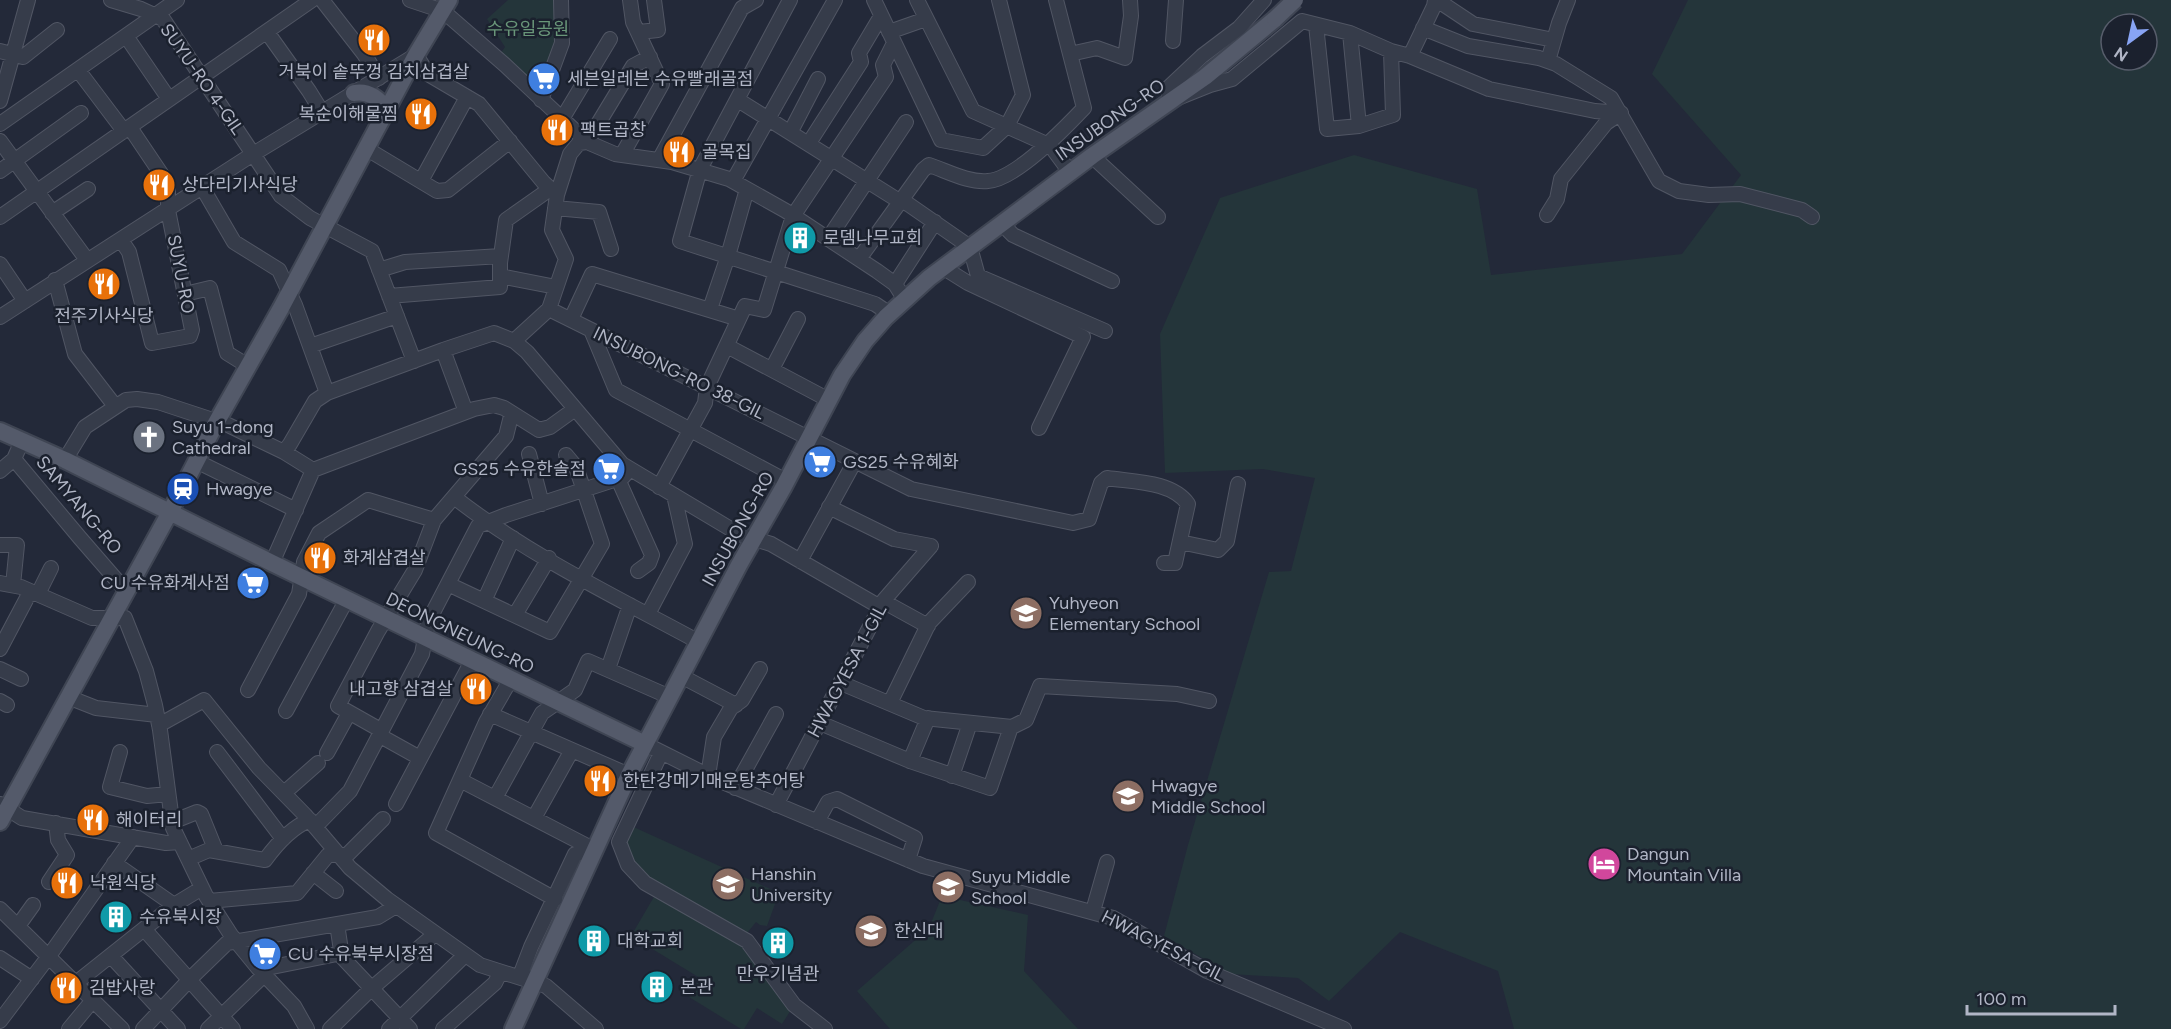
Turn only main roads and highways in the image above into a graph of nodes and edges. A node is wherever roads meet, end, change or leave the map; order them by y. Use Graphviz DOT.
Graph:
graph roads {
  1 [pos="1295,0"];
  2 [pos="446,5"];
  3 [pos="354,93"];
  4 [pos="387,110"];
  5 [pos="0,431"];
  6 [pos="170,512"];
  7 [pos="645,744"];
  8 [pos="2,812"];
  9 [pos="519,1026"];
  1 -- 7 [label="main road, INSUBONG-RO, bridge"];
  2 -- 4 [label="main road, SAMYANG-RO"];
  3 -- 4 [label="main road"];
  4 -- 6 [label="main road, SAMYANG-RO"];
  5 -- 6 [label="main road, DEONGNEUNG-RO"];
  6 -- 7 [label="main road, DEONGNEUNG-RO"];
  6 -- 8 [label="main road, SAMYANG-RO"];
  7 -- 9 [label="main road, INSUBONG-RO"];
}
